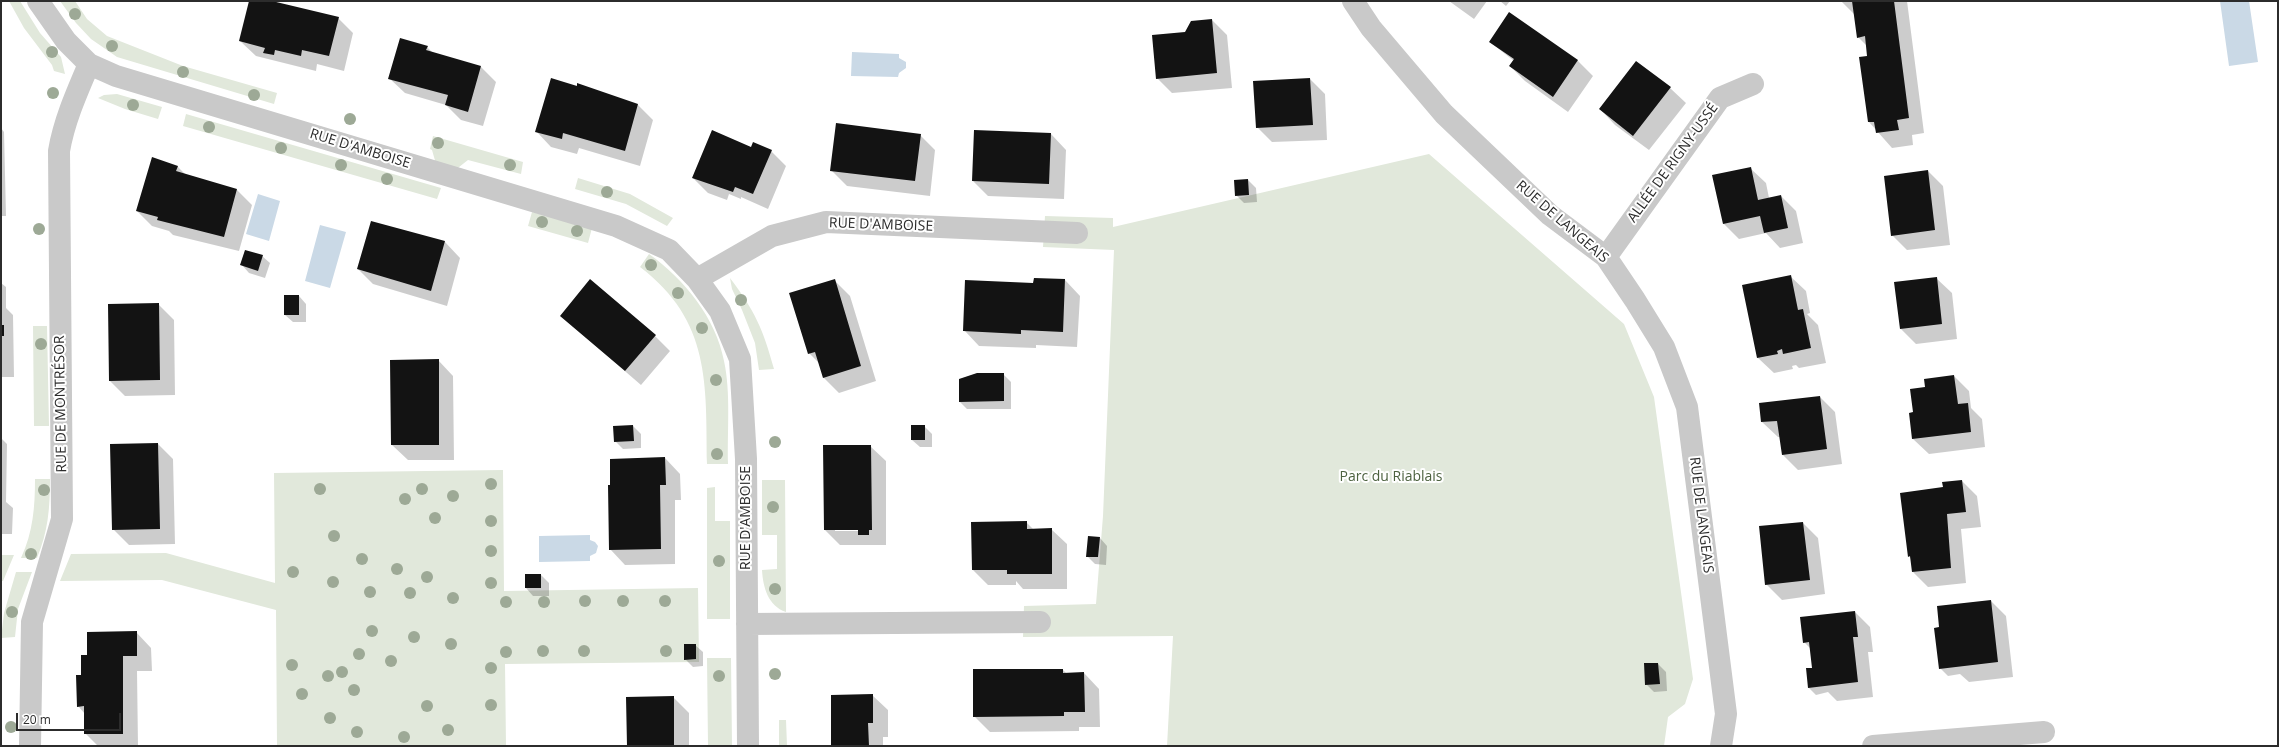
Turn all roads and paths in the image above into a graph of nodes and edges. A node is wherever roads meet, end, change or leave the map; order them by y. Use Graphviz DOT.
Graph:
graph roads {
  1 [pos="38,1"];
  2 [pos="1354,1"];
  3 [pos="89,64"];
  4 [pos="1753,84"];
  5 [pos="1077,233"];
  6 [pos="1606,257"];
  7 [pos="697,279"];
  8 [pos="1040,622"];
  9 [pos="747,624"];
  10 [pos="2044,732"];
  11 [pos="30,746"];
  12 [pos="748,746"];
  13 [pos="1721,746"];
  14 [pos="1873,746"];
  1 -- 3 [label="street, RUE D'AMBOISE"];
  2 -- 6 [label="street, RUE DE LANGEAIS"];
  3 -- 7 [label="street, RUE D'AMBOISE"];
  3 -- 11 [label="street, RUE DE MONTRÉSOR"];
  4 -- 6 [label="street, ALLÉE DE RIGNY-USSÉ"];
  5 -- 7 [label="street, RUE D'AMBOISE"];
  6 -- 13 [label="street, RUE DE LANGEAIS"];
  7 -- 9 [label="street, RUE D'AMBOISE"];
  8 -- 9 [label="street"];
  9 -- 12 [label="street, RUE D'AMBOISE"];
  10 -- 14 [label="street"];
}
